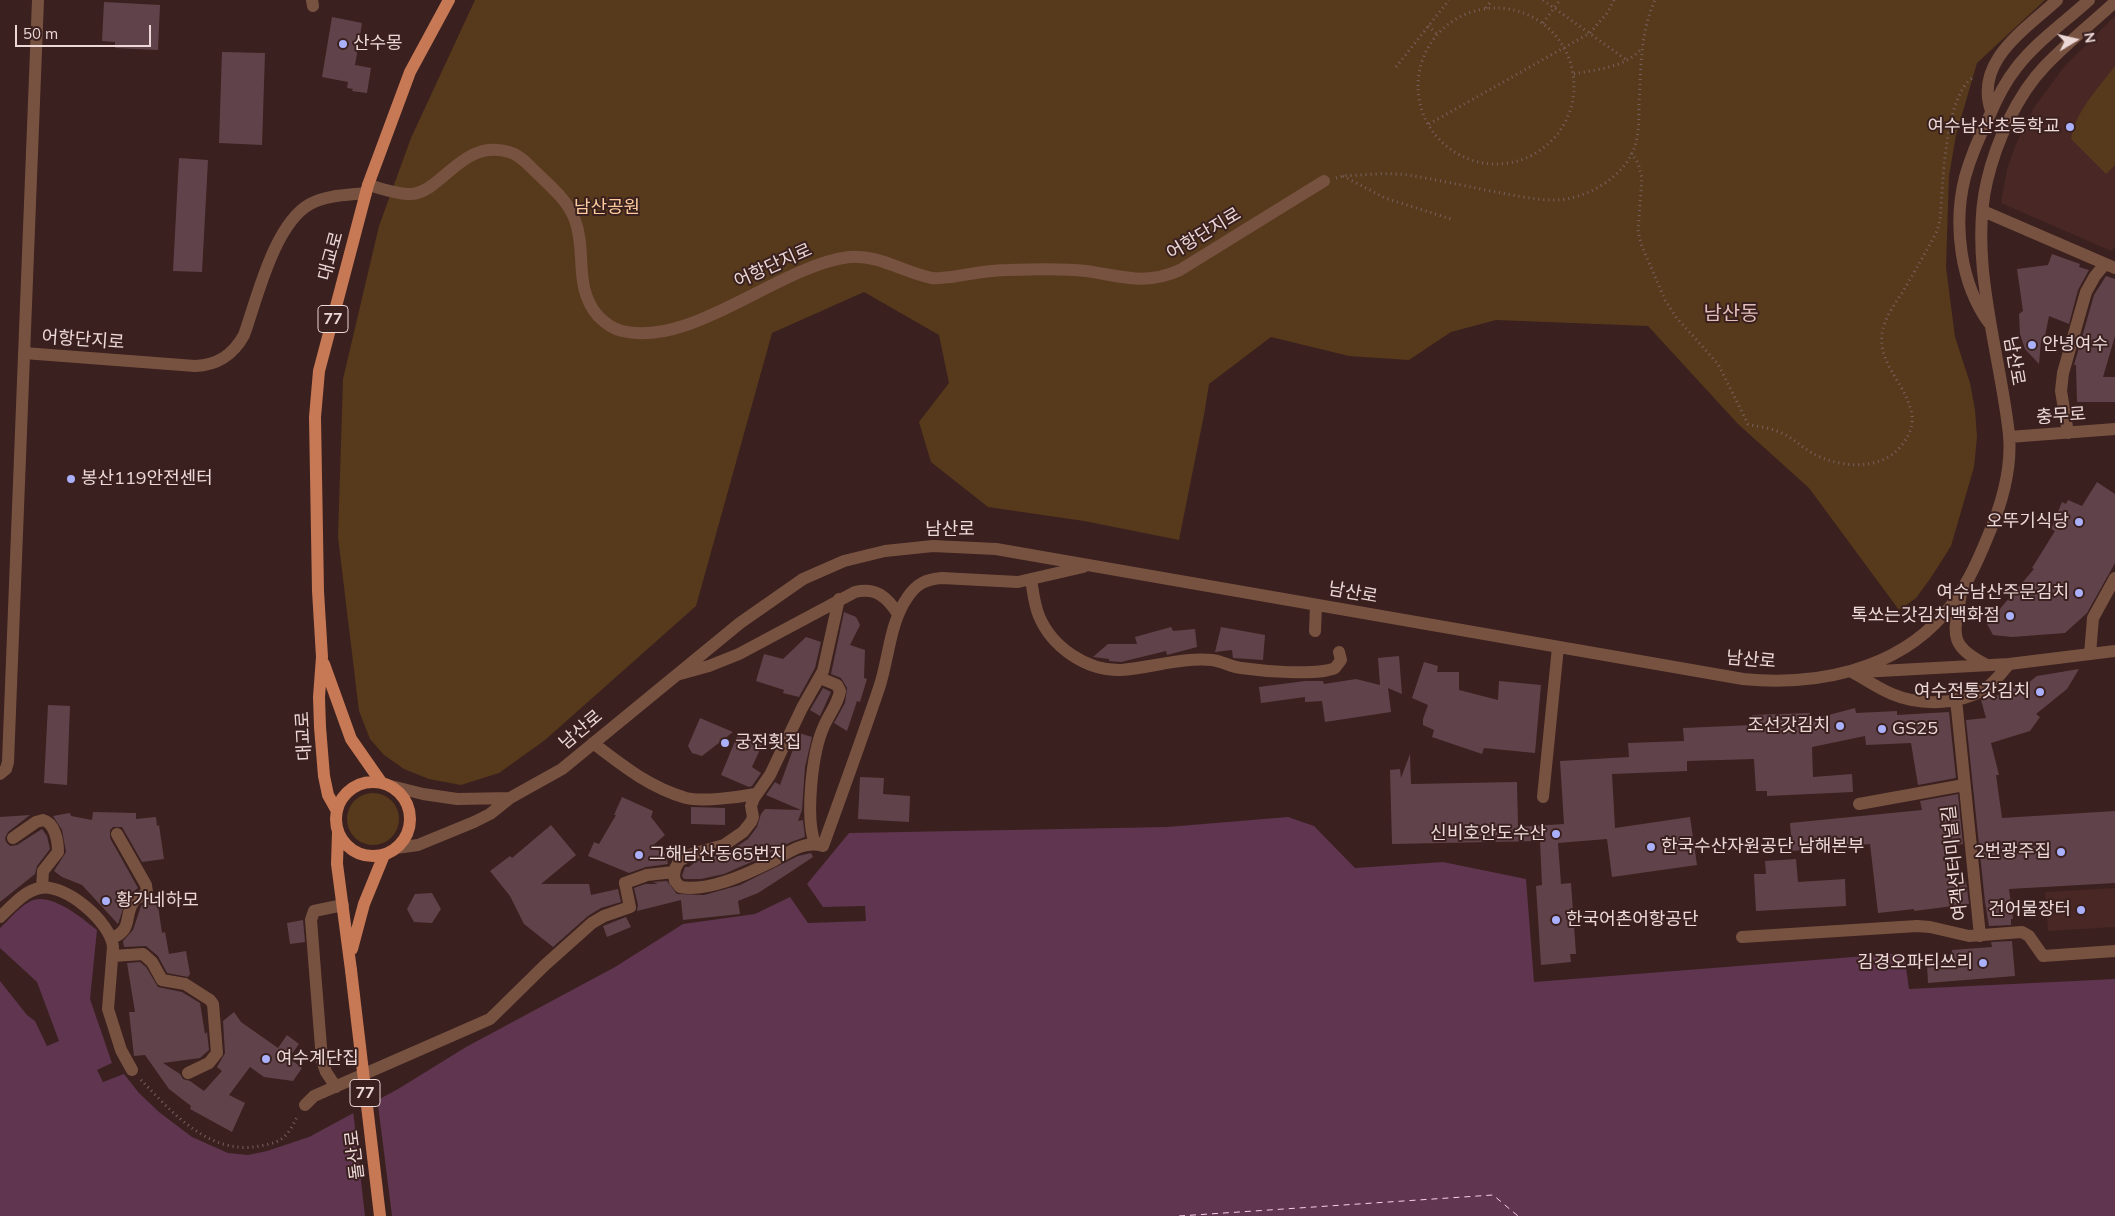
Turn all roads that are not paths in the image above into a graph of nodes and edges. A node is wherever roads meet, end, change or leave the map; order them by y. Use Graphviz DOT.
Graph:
graph roads {
  1 [pos="38,0"];
  2 [pos="449,0"];
  3 [pos="2057,0"];
  4 [pos="2089,0"];
  5 [pos="2115,2"];
  6 [pos="1991,111"];
  7 [pos="1324,182"];
  8 [pos="367,189"];
  9 [pos="1983,211"];
  10 [pos="2110,266"];
  11 [pos="1990,325"];
  12 [pos="24,353"];
  13 [pos="2115,429"];
  14 [pos="2068,433"];
  15 [pos="2009,437"];
  16 [pos="1091,565"];
  17 [pos="2115,578"];
  18 [pos="1031,579"];
  19 [pos="1962,589"];
  20 [pos="839,599"];
  21 [pos="1316,605"];
  22 [pos="898,614"];
  23 [pos="1315,631"];
  24 [pos="1558,647"];
  25 [pos="2115,651"];
  26 [pos="1338,652"];
  27 [pos="2090,654"];
  28 [pos="322,657"];
  29 [pos="2009,664"];
  30 [pos="1987,665"];
  31 [pos="1852,672"];
  32 [pos="674,676"];
  33 [pos="820,678"];
  34 [pos="1956,699"];
  35 [pos="593,743"];
  36 [pos="0,774"];
  37 [pos="386,784"];
  38 [pos="1964,785"];
  39 [pos="756,794"];
  40 [pos="1543,797"];
  41 [pos="510,798"];
  42 [pos="1859,804"];
  43 [pos="337,811"];
  44 [pos="338,832"];
  45 [pos="118,834"];
  46 [pos="13,838"];
  47 [pos="819,845"];
  48 [pos="396,848"];
  49 [pos="384,855"];
  50 [pos="674,872"];
  51 [pos="42,888"];
  52 [pos="343,905"];
  53 [pos="0,917"];
  54 [pos="1742,936"];
  55 [pos="1980,936"];
  56 [pos="112,938"];
  57 [pos="2115,951"];
  58 [pos="113,956"];
  59 [pos="351,966"];
  60 [pos="132,1070"];
  61 [pos="188,1072"];
  62 [pos="336,1086"];
  63 [pos="305,1105"];
  64 [pos="380,1216"];
  1 -- 12 [label="street, 어항단지로"];
  2 -- 8 [label="main road, 대교로 / 77"];
  3 -- 6 [label="street"];
  4 -- 6 [label="street, 남산로"];
  5 -- 9 [label="street, 남산로"];
  6 -- 11 [label="street, 남산로"];
  7 -- 8 [label="street, 어항단지로"];
  8 -- 12 [label="street, 어항단지로"];
  8 -- 28 [label="main road, 대교로 / 77"];
  9 -- 10 [label="street"];
  9 -- 11 [label="street, 남산로"];
  10 -- 14 [label="street"];
  11 -- 15 [label="street, 남산로"];
  12 -- 36 [label="street"];
  13 -- 14 [label="street, 충무로"];
  14 -- 15 [label="street, 충무로"];
  15 -- 19 [label="street, 남산로"];
  16 -- 18 [label="street"];
  16 -- 21 [label="street, 남산로"];
  16 -- 32 [label="street, 남산로"];
  17 -- 27 [label="street"];
  18 -- 22 [label="street"];
  18 -- 26 [label="street"];
  19 -- 30 [label="street"];
  19 -- 31 [label="street, 남산로"];
  20 -- 22 [label="street"];
  20 -- 32 [label="street"];
  20 -- 33 [label="street"];
  21 -- 23 [label="street"];
  21 -- 24 [label="street, 남산로"];
  22 -- 47 [label="street"];
  24 -- 31 [label="street, 남산로"];
  24 -- 40 [label="street"];
  25 -- 27 [label="street"];
  27 -- 29 [label="street"];
  28 -- 37 [label="main road, 대교로 / 77"];
  28 -- 43 [label="main road, 대교로 / 77"];
  29 -- 30 [label="street"];
  29 -- 34 [label="street"];
  30 -- 31 [label="street"];
  31 -- 34 [label="street"];
  32 -- 35 [label="street, 남산로"];
  33 -- 39 [label="street"];
  33 -- 47 [label="street"];
  34 -- 38 [label="street, 여객선터미널길"];
  35 -- 39 [label="street"];
  35 -- 41 [label="street, 남산로"];
  37 -- 41 [label="street"];
  37 -- 43 [label="main road"];
  37 -- 48 [label="main road, 대교로 / 77"];
  38 -- 42 [label="street"];
  38 -- 55 [label="street, 여객선터미널길"];
  39 -- 50 [label="street"];
  41 -- 48 [label="street, 남산로"];
  43 -- 44 [label="main road, 대교로 / 77"];
  44 -- 49 [label="main road"];
  44 -- 52 [label="main road, 대교로 / 77"];
  45 -- 56 [label="street"];
  46 -- 51 [label="street"];
  47 -- 50 [label="street"];
  48 -- 49 [label="main road, 대교로 / 77"];
  49 -- 59 [label="main road, 77"];
  50 -- 62 [label="street"];
  51 -- 53 [label="street"];
  51 -- 56 [label="street"];
  52 -- 59 [label="main road, 대교로 / 77"];
  52 -- 62 [label="street"];
  54 -- 55 [label="street"];
  55 -- 57 [label="street, 여객선터미널길"];
  56 -- 58 [label="street"];
  58 -- 60 [label="street"];
  58 -- 61 [label="street"];
  59 -- 64 [label="main road, 돌산로 / 77, bridge"];
  62 -- 63 [label="street"];
}
